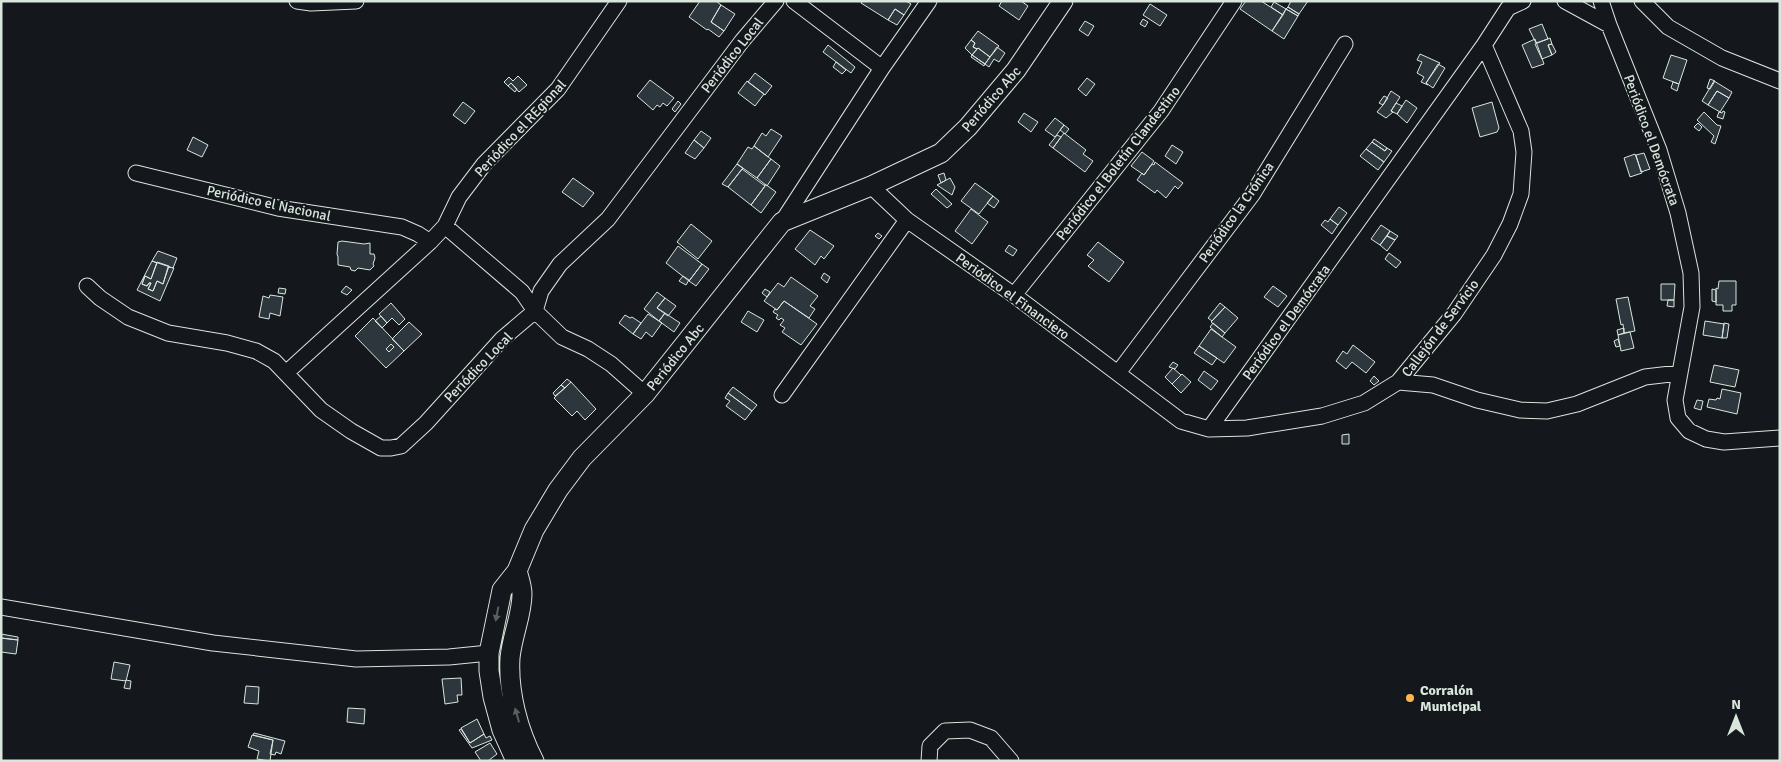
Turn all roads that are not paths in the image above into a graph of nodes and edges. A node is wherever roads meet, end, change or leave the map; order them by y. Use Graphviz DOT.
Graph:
graph roads {
  1 [pos="297,1"];
  2 [pos="356,1"];
  3 [pos="619,1"];
  4 [pos="776,1"];
  5 [pos="794,1"];
  6 [pos="928,1"];
  7 [pos="1063,1"];
  8 [pos="1234,1"];
  9 [pos="1523,1"];
  10 [pos="1565,1"];
  11 [pos="1601,1"];
  12 [pos="1642,1"];
  13 [pos="1609,26"];
  14 [pos="1344,44"];
  15 [pos="1484,45"];
  16 [pos="882,68"];
  17 [pos="1780,81"];
  18 [pos="136,173"];
  19 [pos="871,186"];
  20 [pos="907,220"];
  21 [pos="782,222"];
  22 [pos="445,226"];
  23 [pos="430,242"];
  24 [pos="88,286"];
  25 [pos="1014,295"];
  26 [pos="535,311"];
  27 [pos="286,373"];
  28 [pos="1118,373"];
  29 [pos="1679,373"];
  30 [pos="1398,382"];
  31 [pos="645,394"];
  32 [pos="782,395"];
  33 [pos="1209,429"];
  34 [pos="1780,438"];
  35 [pos="517,571"];
  36 [pos="1,607"];
  37 [pos="489,653"];
  38 [pos="516,761"];
  39 [pos="534,761"];
  40 [pos="929,761"];
  41 [pos="1011,761"];
  1 -- 2 [label="street"];
  3 -- 22 [label="street, Periódico el REgional"];
  4 -- 26 [label="street, Periódico Local"];
  5 -- 16 [label="street"];
  6 -- 16 [label="street"];
  7 -- 19 [label="street, Periódico Abc"];
  8 -- 25 [label="street, Periódico el Boletín Clandestino"];
  9 -- 15 [label="street, Periódico el Demócrata"];
  10 -- 13 [label="street"];
  11 -- 13 [label="street, Periódico el Demócrata"];
  12 -- 17 [label="street"];
  13 -- 29 [label="street, Periódico el Demócrata"];
  14 -- 28 [label="street, Periódico la Crónica"];
  15 -- 30 [label="street, Callejón de Servicio"];
  15 -- 33 [label="street, Periódico el Demócrata"];
  16 -- 21 [label="street"];
  18 -- 23 [label="street, Periódico el Nacional"];
  19 -- 20 [label="street"];
  19 -- 21 [label="street, Periódico Abc"];
  20 -- 25 [label="street, Periódico el Financiero"];
  20 -- 32 [label="street"];
  21 -- 31 [label="street, Periódico Abc"];
  22 -- 23 [label="street, Periódico el REgional"];
  22 -- 26 [label="street"];
  23 -- 27 [label="street, Periódico el REgional"];
  24 -- 27 [label="street, Periódico Local"];
  25 -- 28 [label="street, Periódico el Financiero"];
  26 -- 27 [label="street, Periódico Local"];
  26 -- 31 [label="street"];
  28 -- 33 [label="street, Callejón de Servicio"];
  29 -- 30 [label="street"];
  29 -- 34 [label="street, Periódico el Demócrata"];
  30 -- 33 [label="street, Callejón de Servicio"];
  31 -- 35 [label="street, Periódico Abc"];
  35 -- 37 [label="street, Periódico Abc, one-way"];
  39 -- 35 [label="street, one-way"];
  36 -- 37 [label="street"];
  37 -- 38 [label="street, Periódico Abc"];
  40 -- 41 [label="street"];
}
